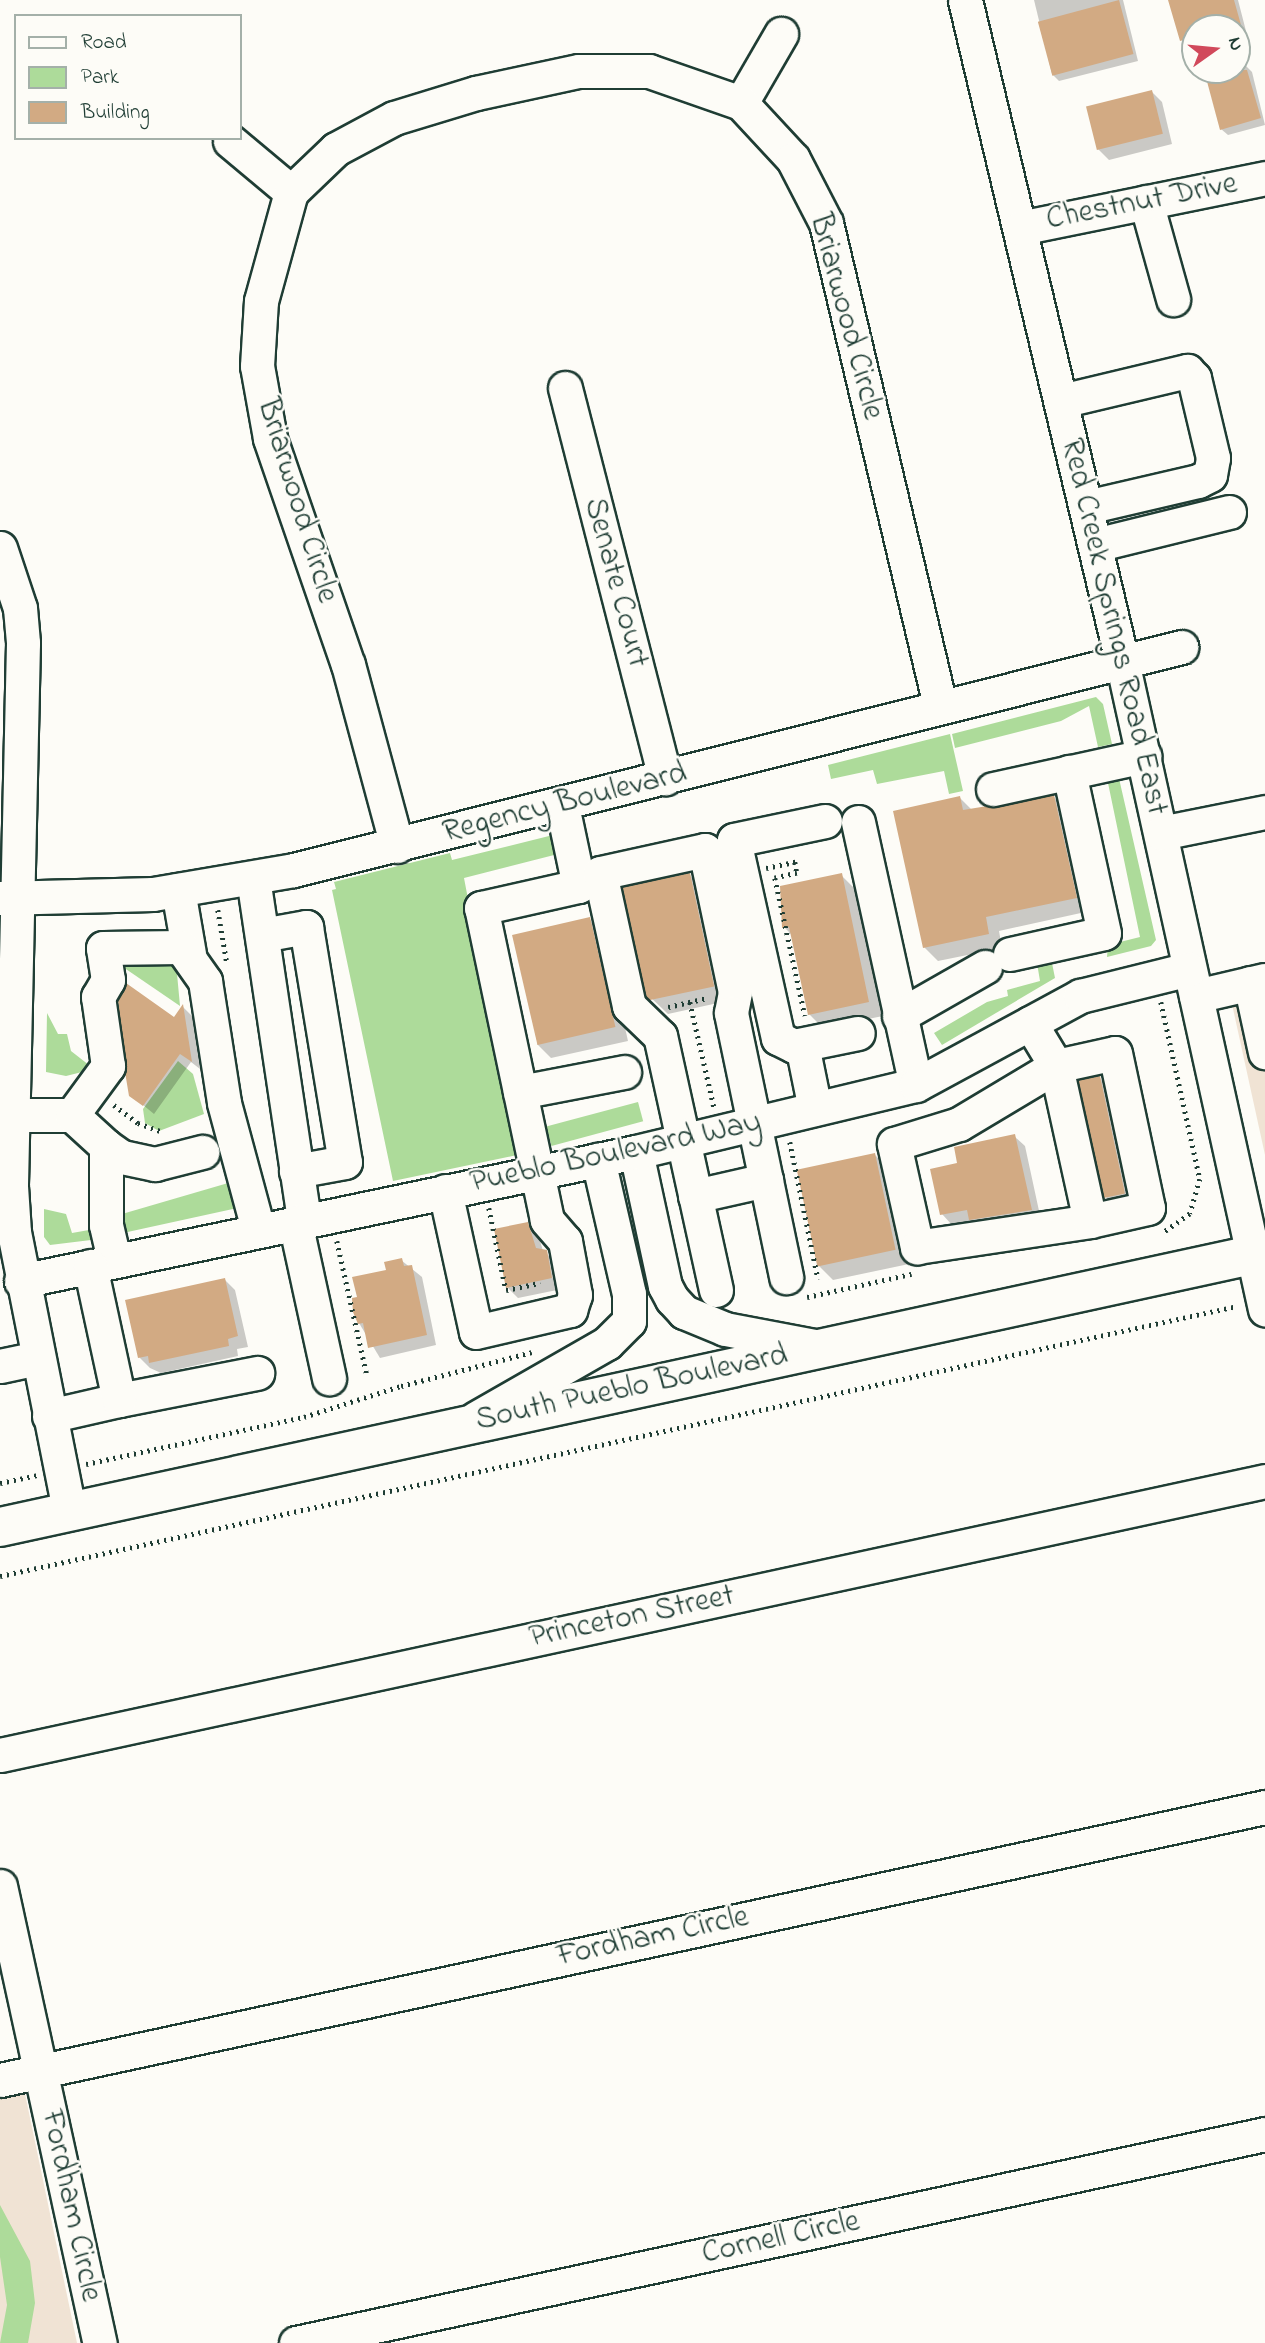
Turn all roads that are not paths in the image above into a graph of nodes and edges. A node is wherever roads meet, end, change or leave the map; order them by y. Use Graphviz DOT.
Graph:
graph roads {
  1 [pos="965,0"];
  2 [pos="781,34"];
  3 [pos="741,103"];
  4 [pos="230,141"];
  5 [pos="1265,178"];
  6 [pos="291,192"];
  7 [pos="1146,202"];
  8 [pos="1020,228"];
  9 [pos="1172,299"];
  10 [pos="565,388"];
  11 [pos="1060,401"];
  12 [pos="1086,507"];
  13 [pos="1229,512"];
  14 [pos="1095,545"];
  15 [pos="0,548"];
  16 [pos="1181,647"];
  17 [pos="1122,661"];
  18 [pos="940,708"];
  19 [pos="1144,756"];
  20 [pos="1069,772"];
  21 [pos="666,778"];
  22 [pos="993,789"];
  23 [pos="562,804"];
  24 [pos="1265,812"];
  25 [pos="825,821"];
  26 [pos="858,822"];
  27 [pos="1161,833"];
  28 [pos="397,846"];
  29 [pos="255,890"];
  30 [pos="9,898"];
  31 [pos="180,902"];
  32 [pos="262,935"];
  33 [pos="1086,937"];
  34 [pos="189,954"];
  35 [pos="1193,982"];
  36 [pos="1258,982"];
  37 [pos="1096,989"];
  38 [pos="899,1016"];
  39 [pos="1030,1023"];
  40 [pos="858,1033"];
  41 [pos="802,1045"];
  42 [pos="1265,1052"];
  43 [pos="1056,1066"];
  44 [pos="624,1072"];
  45 [pos="905,1088"];
  46 [pos="520,1092"];
  47 [pos="815,1109"];
  48 [pos="13,1115"];
  49 [pos="72,1115"];
  50 [pos="754,1124"];
  51 [pos="682,1141"];
  52 [pos="906,1141"];
  53 [pos="106,1146"];
  54 [pos="202,1152"];
  55 [pos="636,1152"];
  56 [pos="598,1160"];
  57 [pos="296,1171"];
  58 [pos="537,1173"];
  59 [pos="766,1180"];
  60 [pos="6,1187"];
  61 [pos="445,1191"];
  62 [pos="695,1195"];
  63 [pos="299,1221"];
  64 [pos="1090,1221"];
  65 [pos="258,1229"];
  66 [pos="1259,1254"];
  67 [pos="102,1264"];
  68 [pos="786,1277"];
  69 [pos="716,1290"];
  70 [pos="16,1301"];
  71 [pos="1264,1305"];
  72 [pos="825,1348"];
  73 [pos="37,1359"];
  74 [pos="0,1366"];
  75 [pos="257,1373"];
  76 [pos="329,1378"];
  77 [pos="120,1400"];
  78 [pos="49,1416"];
  79 [pos="466,1424"];
  80 [pos="1265,1481"];
  81 [pos="69,1509"];
  82 [pos="0,1527"];
  83 [pos="0,1755"];
  84 [pos="1265,1807"];
  85 [pos="0,1886"];
  86 [pos="41,2069"];
  87 [pos="0,2080"];
  88 [pos="1265,2134"];
  89 [pos="100,2343"];
  90 [pos="296,2343"];
  1 -- 8 [label="street, Red Creek Springs Road East"];
  2 -- 3 [label="street"];
  3 -- 6 [label="street, Briarwood Circle"];
  3 -- 18 [label="street, Briarwood Circle"];
  4 -- 6 [label="street"];
  5 -- 7 [label="street, Chestnut Drive"];
  6 -- 28 [label="street, Briarwood Circle"];
  7 -- 8 [label="street, Chestnut Drive"];
  7 -- 9 [label="street"];
  8 -- 11 [label="street, Red Creek Springs Road East"];
  10 -- 21 [label="street, Senate Court"];
  11 -- 12 [label="street, Red Creek Springs Road East"];
  11 -- 12 [label="street"];
  12 -- 14 [label="street, Red Creek Springs Road East"];
  13 -- 14 [label="street"];
  14 -- 17 [label="street, Red Creek Springs Road East"];
  15 -- 30 [label="street"];
  16 -- 17 [label="street, Regency Boulevard"];
  17 -- 18 [label="street, Regency Boulevard"];
  17 -- 19 [label="street, Red Creek Springs Road East"];
  18 -- 21 [label="street, Regency Boulevard"];
  19 -- 20 [label="street"];
  19 -- 27 [label="street, Red Creek Springs Road East"];
  20 -- 22 [label="street"];
  20 -- 33 [label="street"];
  21 -- 23 [label="street, Regency Boulevard"];
  23 -- 28 [label="street, Regency Boulevard"];
  23 -- 46 [label="street"];
  24 -- 27 [label="street"];
  25 -- 41 [label="street"];
  26 -- 38 [label="street"];
  27 -- 35 [label="street, Red Creek Springs Road East"];
  28 -- 29 [label="street, Regency Boulevard"];
  29 -- 31 [label="street, Regency Boulevard"];
  29 -- 32 [label="street"];
  30 -- 31 [label="street, Regency Boulevard"];
  30 -- 48 [label="street"];
  31 -- 34 [label="street"];
  32 -- 57 [label="street"];
  32 -- 57 [label="street"];
  33 -- 37 [label="street"];
  33 -- 38 [label="street"];
  34 -- 49 [label="street"];
  34 -- 65 [label="street"];
  35 -- 36 [label="street, Pueblo Boulevard Way"];
  35 -- 37 [label="street, Pueblo Boulevard Way"];
  35 -- 66 [label="street, Red Creek Springs Road East"];
  36 -- 42 [label="street"];
  37 -- 39 [label="street, Pueblo Boulevard Way"];
  38 -- 45 [label="street"];
  39 -- 43 [label="street"];
  39 -- 45 [label="street, Pueblo Boulevard Way"];
  40 -- 41 [label="street"];
  41 -- 47 [label="street"];
  43 -- 52 [label="street"];
  43 -- 64 [label="street"];
  43 -- 64 [label="street"];
  44 -- 46 [label="street"];
  45 -- 47 [label="street, Pueblo Boulevard Way"];
  45 -- 52 [label="street"];
  46 -- 58 [label="street"];
  47 -- 50 [label="street, Pueblo Boulevard Way"];
  48 -- 49 [label="street"];
  48 -- 60 [label="street"];
  49 -- 53 [label="street"];
  50 -- 51 [label="street, Pueblo Boulevard Way"];
  50 -- 51 [label="street"];
  50 -- 59 [label="street"];
  51 -- 55 [label="street, Pueblo Boulevard Way"];
  51 -- 62 [label="street"];
  52 -- 64 [label="street"];
  53 -- 54 [label="street"];
  53 -- 67 [label="street"];
  55 -- 56 [label="street, Pueblo Boulevard Way"];
  55 -- 72 [label="street"];
  56 -- 58 [label="street, Pueblo Boulevard Way"];
  56 -- 79 [label="street"];
  57 -- 63 [label="street"];
  58 -- 61 [label="street, Pueblo Boulevard Way"];
  58 -- 61 [label="street"];
  59 -- 62 [label="street"];
  59 -- 68 [label="street"];
  60 -- 70 [label="street"];
  61 -- 63 [label="street, Pueblo Boulevard Way"];
  62 -- 69 [label="street"];
  63 -- 65 [label="street, Pueblo Boulevard Way"];
  63 -- 76 [label="street"];
  65 -- 67 [label="street, Pueblo Boulevard Way"];
  66 -- 71 [label="street, Red Creek Springs Road East"];
  66 -- 72 [label="main road, South Pueblo Boulevard"];
  67 -- 70 [label="street, Pueblo Boulevard Way"];
  67 -- 77 [label="street"];
  70 -- 73 [label="street"];
  72 -- 79 [label="main road, South Pueblo Boulevard"];
  73 -- 74 [label="street"];
  73 -- 78 [label="street"];
  75 -- 77 [label="street"];
  77 -- 78 [label="street"];
  78 -- 81 [label="street"];
  79 -- 81 [label="main road, South Pueblo Boulevard"];
  80 -- 83 [label="street, Princeton Street"];
  81 -- 82 [label="main road, South Pueblo Boulevard"];
  84 -- 86 [label="street, Fordham Circle"];
  85 -- 86 [label="street, Fordham Circle"];
  86 -- 87 [label="street"];
  86 -- 89 [label="street, Fordham Circle"];
  88 -- 90 [label="street, Cornell Circle"];
}
